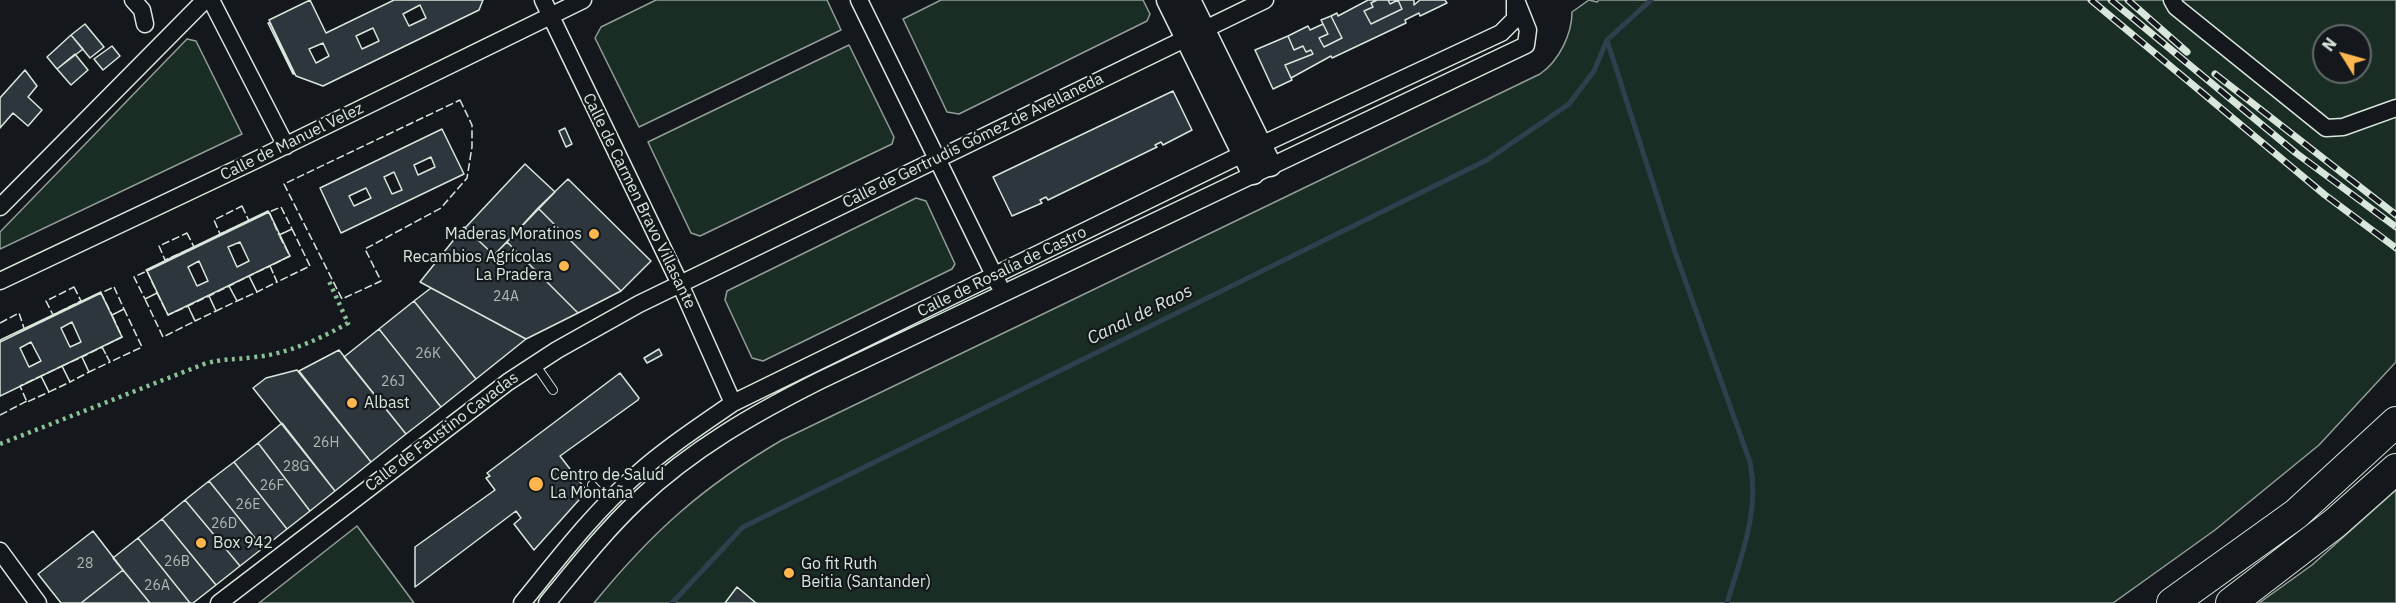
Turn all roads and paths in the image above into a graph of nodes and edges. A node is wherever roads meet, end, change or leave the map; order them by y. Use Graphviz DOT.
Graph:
graph roads {
  1 [pos="133,0"];
  2 [pos="205,0"];
  3 [pos="212,0"];
  4 [pos="583,0"];
  5 [pos="859,0"];
  6 [pos="1168,0"];
  7 [pos="1189,0"];
  8 [pos="1266,0"];
  9 [pos="1515,0"];
  10 [pos="2172,0"];
  11 [pos="547,8"];
  12 [pos="146,24"];
  13 [pos="1195,34"];
  14 [pos="2396,108"];
  15 [pos="286,146"];
  16 [pos="937,159"];
  17 [pos="1257,159"];
  18 [pos="0,207"];
  19 [pos="994,276"];
  20 [pos="0,281"];
  21 [pos="680,284"];
  22 [pos="1003,294"];
  23 [pos="535,364"];
  24 [pos="553,390"];
  25 [pos="733,404"];
  26 [pos="2396,422"];
  27 [pos="2396,469"];
  28 [pos="592,485"];
  29 [pos="608,502"];
  30 [pos="0,551"];
  31 [pos="38,603"];
  32 [pos="219,603"];
  33 [pos="522,603"];
  34 [pos="547,603"];
  35 [pos="2172,603"];
  36 [pos="2230,603"];
  1 -- 12 [label="street"];
  2 -- 18 [label="street"];
  3 -- 15 [label="street"];
  4 -- 11 [label="street, Calle de Manuel Velez"];
  5 -- 16 [label="street"];
  6 -- 13 [label="main road"];
  7 -- 13 [label="main road"];
  8 -- 13 [label="street, Calle de Gertrudis Gómez de Avellaneda"];
  9 -- 17 [label="street, Calle de Rosalía de Castro"];
  9 -- 17 [label="street, Calle de Rosalía de Castro"];
  10 -- 14 [label="street"];
  11 -- 15 [label="street, Calle de Manuel Velez"];
  11 -- 21 [label="street, Calle de Carmen Bravo Villasante"];
  13 -- 16 [label="street, Calle de Gertrudis Gómez de Avellaneda"];
  13 -- 17 [label="main road"];
  15 -- 20 [label="street, Calle de Manuel Velez"];
  16 -- 19 [label="street"];
  16 -- 21 [label="street, Calle de Gertrudis Gómez de Avellaneda"];
  17 -- 19 [label="street, Calle de Rosalía de Castro"];
  17 -- 22 [label="street, Calle de Rosalía de Castro"];
  19 -- 22 [label="street"];
  19 -- 25 [label="street, Calle de Rosalía de Castro"];
  21 -- 23 [label="street, Calle de Faustino Cavadas"];
  21 -- 25 [label="street, Calle de Carmen Bravo Villasante"];
  22 -- 34 [label="street, Calle de Rosalía de Castro"];
  23 -- 24 [label="lane"];
  23 -- 32 [label="street, Calle de Faustino Cavadas"];
  25 -- 29 [label="street, Calle de Rosalía de Castro"];
  26 -- 35 [label="highway"];
  27 -- 36 [label="highway"];
  28 -- 29 [label="lane"];
  29 -- 33 [label="street, Calle de Rosalía de Castro"];
  30 -- 31 [label="street"];
}
